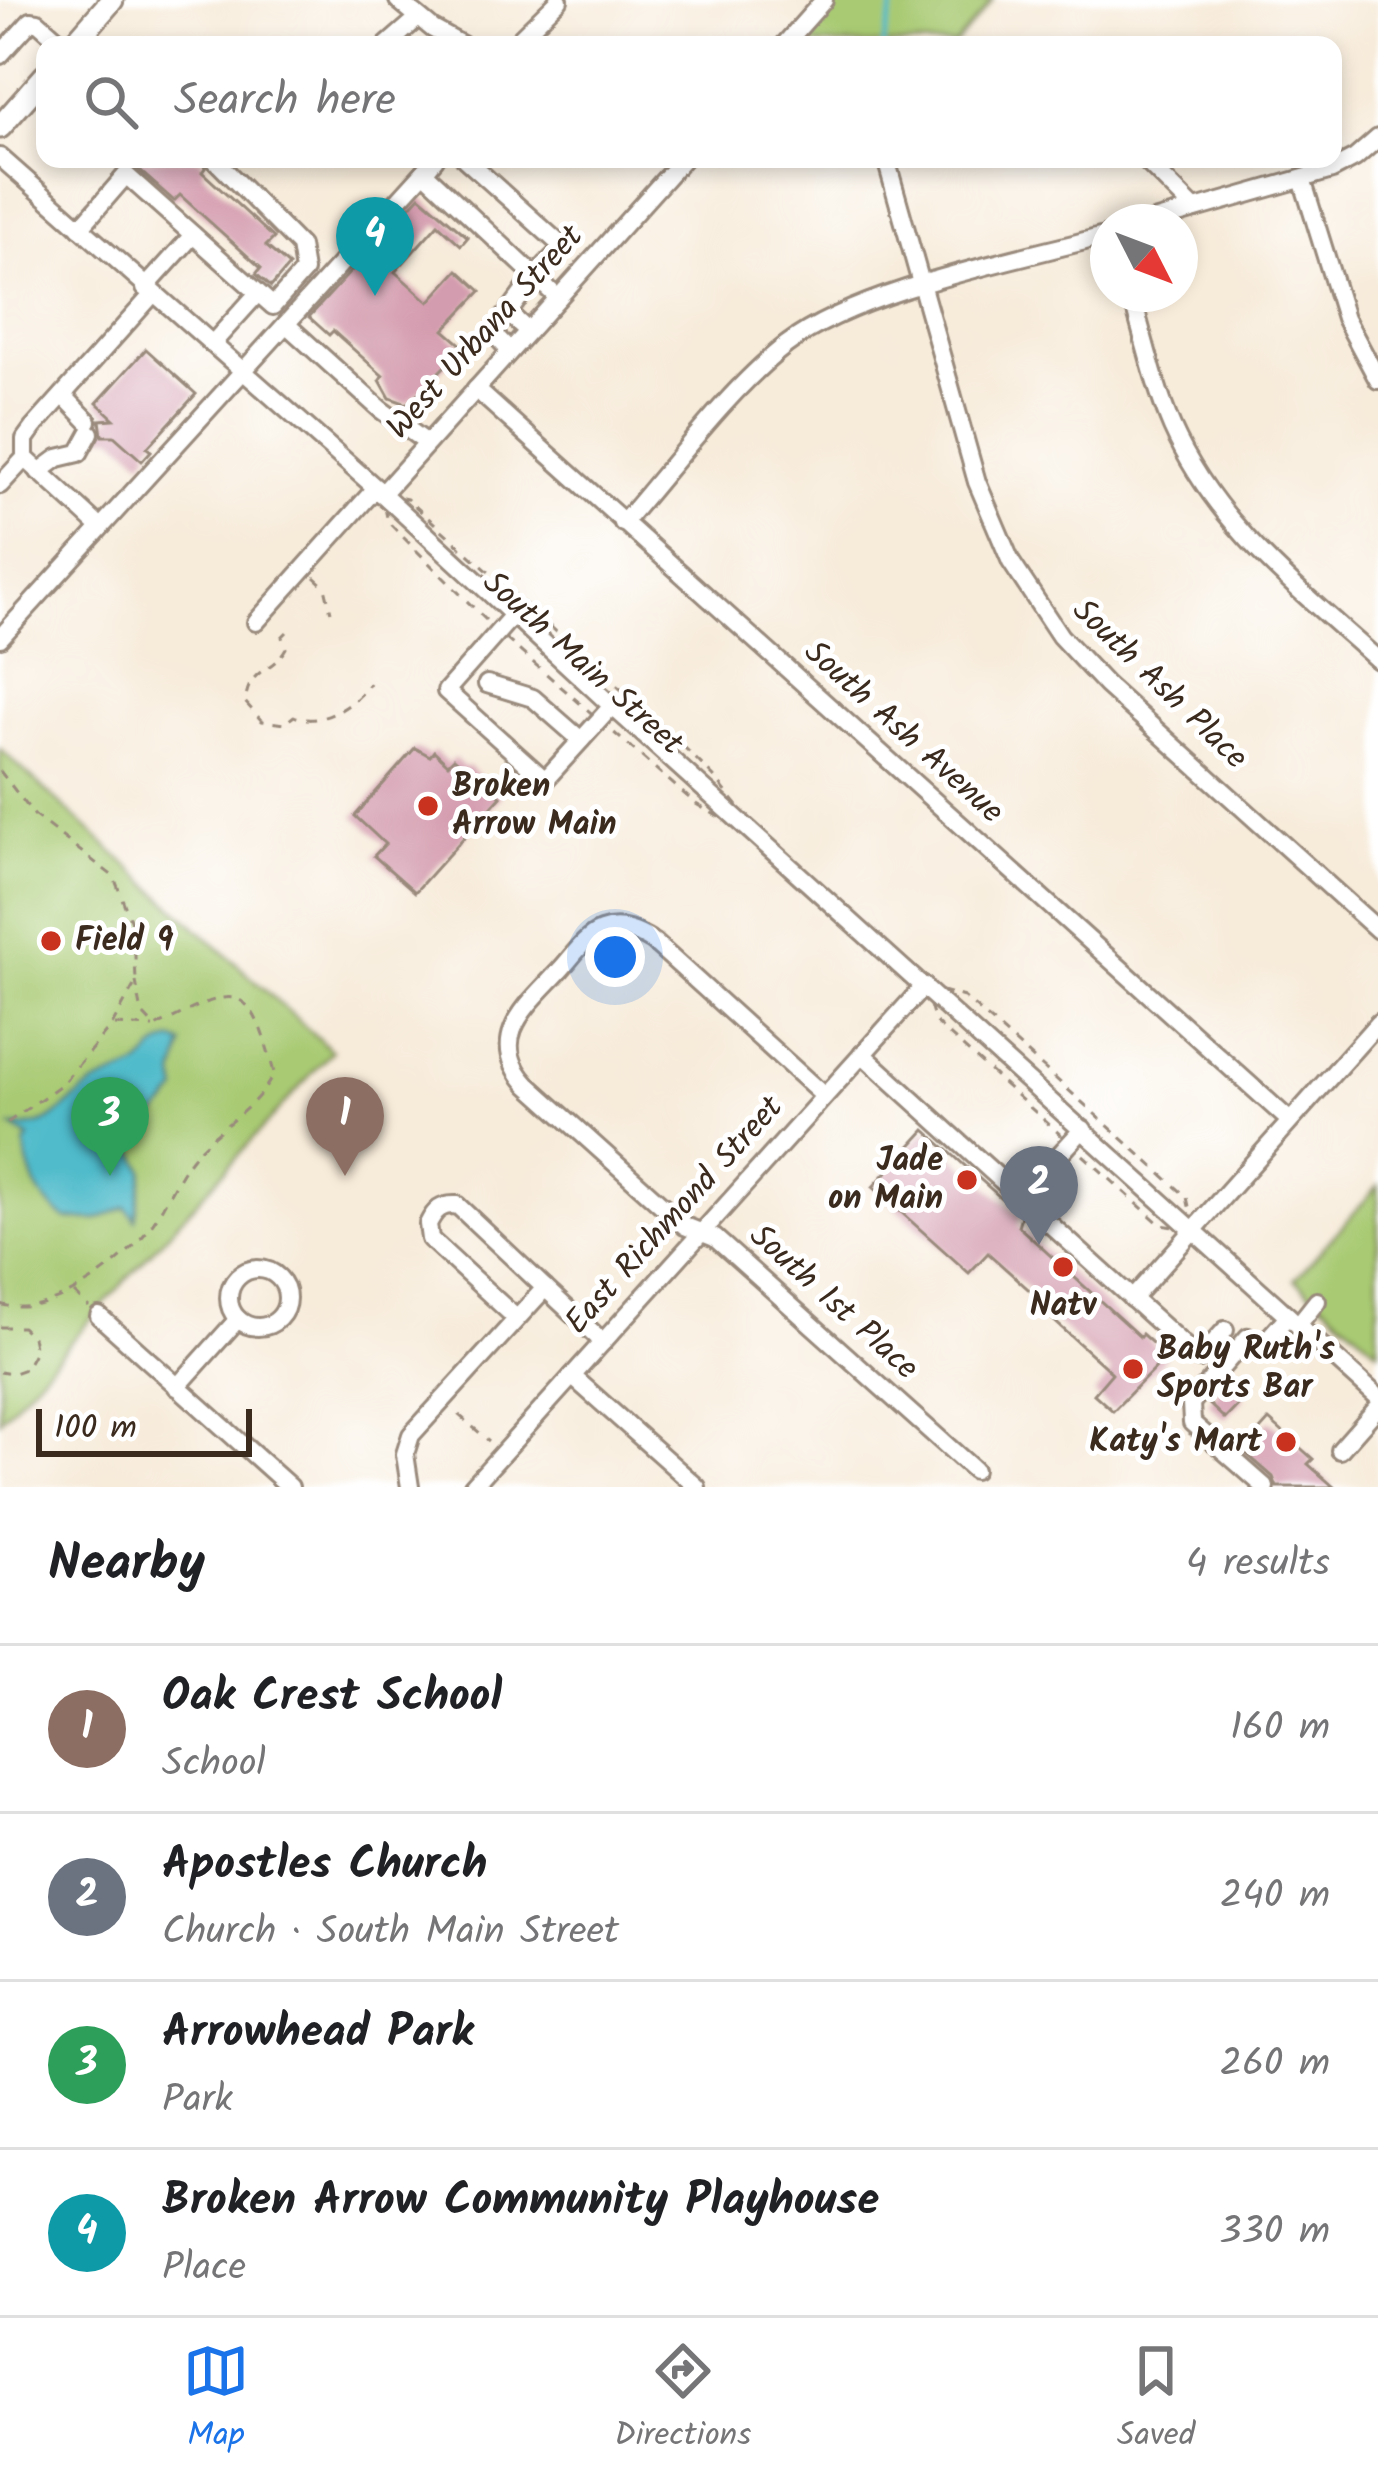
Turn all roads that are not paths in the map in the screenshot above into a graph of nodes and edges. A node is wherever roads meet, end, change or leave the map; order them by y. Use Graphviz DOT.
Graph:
graph roads {
  1 [pos="112,0"];
  2 [pos="398,0"];
  3 [pos="559,0"];
  4 [pos="824,0"];
  5 [pos="418,18"];
  6 [pos="63,36"];
  7 [pos="82,36"];
  8 [pos="397,36"];
  9 [pos="447,36"];
  10 [pos="522,36"];
  11 [pos="792,36"];
  12 [pos="0,55"];
  13 [pos="36,86"];
  14 [pos="0,127"];
  15 [pos="1378,138"];
  16 [pos="0,157"];
  17 [pos="1342,166"];
  18 [pos="223,168"];
  19 [pos="426,168"];
  20 [pos="432,168"];
  21 [pos="475,168"];
  22 [pos="675,168"];
  23 [pos="889,168"];
  24 [pos="1153,168"];
  25 [pos="1336,168"];
  26 [pos="1302,179"];
  27 [pos="1189,204"];
  28 [pos="1198,208"];
  29 [pos="80,228"];
  30 [pos="193,235"];
  31 [pos="1090,240"];
  32 [pos="535,276"];
  33 [pos="922,286"];
  34 [pos="149,291"];
  35 [pos="258,293"];
  36 [pos="558,298"];
  37 [pos="1136,312"];
  38 [pos="508,313"];
  39 [pos="286,324"];
  40 [pos="528,331"];
  41 [pos="212,344"];
  42 [pos="510,352"];
  43 [pos="241,369"];
  44 [pos="1378,380"];
  45 [pos="476,389"];
  46 [pos="63,394"];
  47 [pos="427,443"];
  48 [pos="25,458"];
  49 [pos="39,472"];
  50 [pos="0,485"];
  51 [pos="379,491"];
  52 [pos="623,523"];
  53 [pos="100,527"];
  54 [pos="513,615"];
  55 [pos="256,622"];
  56 [pos="0,638"];
  57 [pos="1378,661"];
  58 [pos="487,684"];
  59 [pos="612,706"];
  60 [pos="581,740"];
  61 [pos="1378,930"];
  62 [pos="924,986"];
  63 [pos="1378,1023"];
  64 [pos="862,1054"];
  65 [pos="824,1096"];
  66 [pos="1291,1121"];
  67 [pos="1083,1130"];
  68 [pos="1020,1198"];
  69 [pos="1194,1230"];
  70 [pos="701,1232"];
  71 [pos="545,1288"];
  72 [pos="1132,1299"];
  73 [pos="1318,1301"];
  74 [pos="99,1316"];
  75 [pos="516,1318"];
  76 [pos="238,1319"];
  77 [pos="1293,1320"];
  78 [pos="1225,1330"];
  79 [pos="603,1342"];
  80 [pos="572,1376"];
  81 [pos="177,1387"];
  82 [pos="1378,1397"];
  83 [pos="1378,1407"];
  84 [pos="1340,1450"];
  85 [pos="974,1470"];
  86 [pos="290,1487"];
  87 [pos="410,1487"];
  88 [pos="472,1487"];
  89 [pos="697,1487"];
  90 [pos="1265,1487"];
  1 -- 7 [label="main road"];
  2 -- 5 [label="street"];
  3 -- 10 [label="street"];
  4 -- 11 [label="street"];
  5 -- 8 [label="street"];
  5 -- 9 [label="street"];
  6 -- 12 [label="street"];
  13 -- 14 [label="main road"];
  15 -- 17 [label="street"];
  16 -- 29 [label="street, South Main Street"];
  18 -- 35 [label="street"];
  19 -- 39 [label="street"];
  20 -- 32 [label="street"];
  21 -- 32 [label="street"];
  22 -- 36 [label="street, West Urbana Street"];
  23 -- 33 [label="street, South Ash Place"];
  24 -- 27 [label="street"];
  25 -- 26 [label="street"];
  26 -- 28 [label="street"];
  26 -- 44 [label="street"];
  29 -- 30 [label="street"];
  29 -- 34 [label="street, South Main Street"];
  30 -- 34 [label="street"];
  30 -- 35 [label="street"];
  31 -- 33 [label="street"];
  32 -- 36 [label="street"];
  32 -- 38 [label="street"];
  33 -- 52 [label="street"];
  33 -- 61 [label="street, South Ash Place"];
  34 -- 41 [label="street, South Main Street"];
  34 -- 46 [label="street"];
  35 -- 41 [label="street"];
  36 -- 40 [label="street, West Urbana Street"];
  37 -- 57 [label="street"];
  38 -- 40 [label="street"];
  38 -- 42 [label="street"];
  39 -- 43 [label="street"];
  39 -- 47 [label="street"];
  40 -- 42 [label="street, West Urbana Street"];
  41 -- 43 [label="street, South Main Street"];
  42 -- 45 [label="street, West Urbana Street"];
  43 -- 51 [label="street, South Main Street"];
  43 -- 53 [label="street"];
  45 -- 47 [label="street, West Urbana Street"];
  45 -- 52 [label="street, South Ash Avenue"];
  46 -- 48 [label="street"];
  46 -- 49 [label="street"];
  47 -- 51 [label="street, West Urbana Street"];
  48 -- 49 [label="street"];
  48 -- 50 [label="street"];
  49 -- 53 [label="street"];
  51 -- 54 [label="street, South Main Street"];
  51 -- 55 [label="street, West Urbana Street"];
  52 -- 66 [label="street, South Ash Avenue"];
  53 -- 56 [label="street"];
  54 -- 59 [label="street, South Main Street"];
  54 -- 60 [label="street"];
  58 -- 60 [label="street"];
  59 -- 60 [label="street"];
  59 -- 62 [label="street, South Main Street"];
  62 -- 64 [label="street, East Richmond Street"];
  62 -- 67 [label="street, South Main Street"];
  63 -- 66 [label="street"];
  64 -- 65 [label="street, East Richmond Street"];
  64 -- 68 [label="street"];
  65 -- 70 [label="street, East Richmond Street"];
  65 -- 70 [label="street, South 1st Place"];
  66 -- 69 [label="street"];
  67 -- 68 [label="street"];
  67 -- 69 [label="street, South Main Street"];
  68 -- 72 [label="street"];
  69 -- 72 [label="street"];
  69 -- 77 [label="street, South Main Street"];
  70 -- 79 [label="street, East Richmond Street"];
  70 -- 85 [label="street, South 1st Place"];
  71 -- 75 [label="street"];
  71 -- 75 [label="street"];
  71 -- 79 [label="street"];
  72 -- 78 [label="street"];
  73 -- 77 [label="street"];
  74 -- 81 [label="street"];
  75 -- 87 [label="street"];
  76 -- 81 [label="street"];
  77 -- 82 [label="street, South Main Street"];
  77 -- 90 [label="street"];
  79 -- 80 [label="street, East Richmond Street"];
  80 -- 88 [label="street, East Richmond Street"];
  80 -- 89 [label="street"];
  81 -- 86 [label="street"];
  83 -- 84 [label="street"];
}
